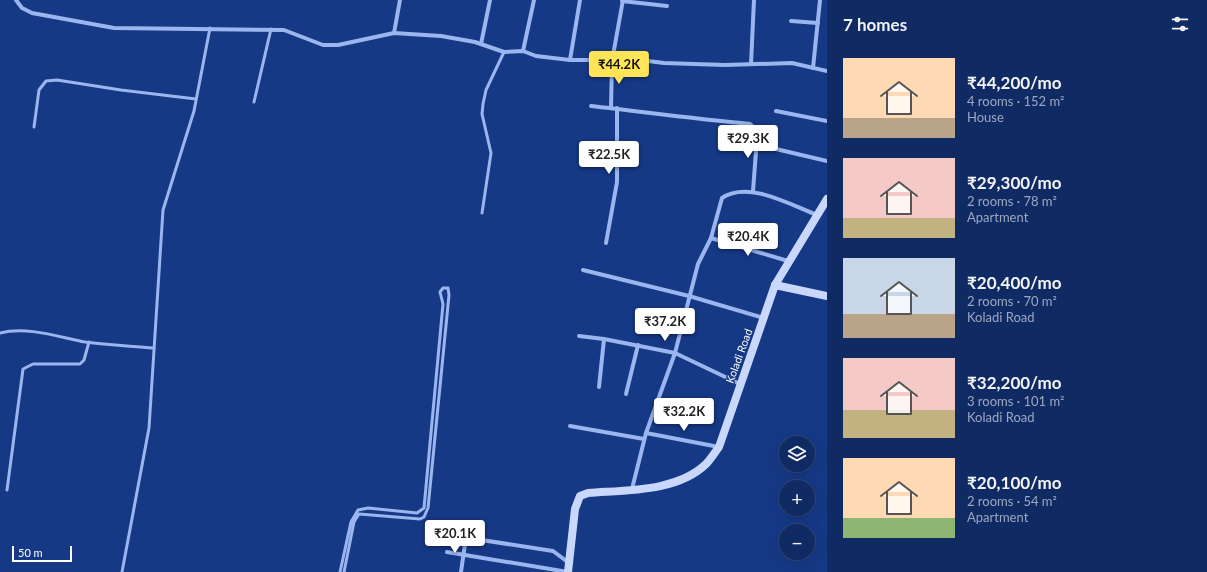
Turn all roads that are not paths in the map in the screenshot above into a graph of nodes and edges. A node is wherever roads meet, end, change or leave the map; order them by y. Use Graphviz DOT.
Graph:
graph roads {
  1 [pos="16,0"];
  2 [pos="400,0"];
  3 [pos="490,0"];
  4 [pos="534,0"];
  5 [pos="580,0"];
  6 [pos="754,0"];
  7 [pos="820,0"];
  8 [pos="623,1"];
  9 [pos="667,6"];
  10 [pos="791,21"];
  11 [pos="818,23"];
  12 [pos="210,28"];
  13 [pos="271,29"];
  14 [pos="394,33"];
  15 [pos="482,44"];
  16 [pos="504,52"];
  17 [pos="523,52"];
  18 [pos="570,60"];
  19 [pos="612,61"];
  20 [pos="751,64"];
  21 [pos="813,68"];
  22 [pos="827,71"];
  23 [pos="196,99"];
  24 [pos="254,102"];
  25 [pos="591,106"];
  26 [pos="611,108"];
  27 [pos="617,108"];
  28 [pos="776,111"];
  29 [pos="827,121"];
  30 [pos="34,127"];
  31 [pos="776,149"];
  32 [pos="827,160"];
  33 [pos="753,191"];
  34 [pos="827,199"];
  35 [pos="482,213"];
  36 [pos="817,215"];
  37 [pos="711,238"];
  38 [pos="606,243"];
  39 [pos="788,261"];
  40 [pos="583,270"];
  41 [pos="775,285"];
  42 [pos="689,296"];
  43 [pos="827,296"];
  44 [pos="764,318"];
  45 [pos="0,333"];
  46 [pos="579,336"];
  47 [pos="604,338"];
  48 [pos="89,342"];
  49 [pos="638,345"];
  50 [pos="153,348"];
  51 [pos="675,353"];
  52 [pos="740,384"];
  53 [pos="599,387"];
  54 [pos="626,394"];
  55 [pos="570,426"];
  56 [pos="646,433"];
  57 [pos="644,439"];
  58 [pos="719,447"];
  59 [pos="632,489"];
  60 [pos="7,490"];
  61 [pos="449,535"];
  62 [pos="466,538"];
  63 [pos="447,552"];
  64 [pos="463,555"];
  65 [pos="569,563"];
  66 [pos="122,572"];
  67 [pos="340,572"];
  68 [pos="344,572"];
  69 [pos="461,572"];
  70 [pos="568,572"];
  1 -- 12 [label="street"];
  2 -- 14 [label="street"];
  3 -- 15 [label="street"];
  4 -- 17 [label="street"];
  5 -- 18 [label="street"];
  6 -- 20 [label="street"];
  7 -- 11 [label="street"];
  8 -- 9 [label="street"];
  8 -- 19 [label="street"];
  10 -- 11 [label="street"];
  11 -- 21 [label="street"];
  12 -- 13 [label="street"];
  12 -- 23 [label="lane"];
  13 -- 14 [label="street"];
  13 -- 24 [label="lane"];
  14 -- 15 [label="street"];
  15 -- 16 [label="street"];
  16 -- 17 [label="street"];
  16 -- 35 [label="lane"];
  17 -- 18 [label="street"];
  18 -- 19 [label="street"];
  19 -- 20 [label="street"];
  19 -- 26 [label="street"];
  20 -- 21 [label="street"];
  21 -- 22 [label="street"];
  23 -- 30 [label="lane"];
  23 -- 50 [label="lane"];
  25 -- 26 [label="street"];
  26 -- 27 [label="street"];
  27 -- 33 [label="street"];
  27 -- 38 [label="street"];
  28 -- 29 [label="street"];
  31 -- 32 [label="street"];
  33 -- 36 [label="street"];
  33 -- 37 [label="street"];
  34 -- 36 [label="street, Koladi Road"];
  36 -- 39 [label="street, Koladi Road"];
  37 -- 39 [label="street"];
  37 -- 42 [label="street"];
  39 -- 41 [label="street, Koladi Road"];
  40 -- 42 [label="street"];
  41 -- 43 [label="street"];
  41 -- 44 [label="street, Koladi Road"];
  42 -- 44 [label="street"];
  42 -- 51 [label="street"];
  44 -- 52 [label="street, Koladi Road"];
  45 -- 48 [label="lane"];
  46 -- 47 [label="street"];
  47 -- 49 [label="street"];
  47 -- 53 [label="street"];
  48 -- 50 [label="lane"];
  48 -- 60 [label="lane"];
  49 -- 51 [label="street"];
  49 -- 54 [label="street"];
  50 -- 66 [label="lane"];
  51 -- 52 [label="street"];
  51 -- 56 [label="street"];
  52 -- 58 [label="street, Koladi Road"];
  55 -- 57 [label="street"];
  56 -- 57 [label="street"];
  56 -- 58 [label="street"];
  57 -- 59 [label="street"];
  58 -- 59 [label="street, Koladi Road"];
  59 -- 65 [label="street, Koladi Road"];
  61 -- 62 [label="street"];
  62 -- 64 [label="street"];
  62 -- 65 [label="street"];
  63 -- 64 [label="street"];
  64 -- 69 [label="street"];
  64 -- 70 [label="street"];
  65 -- 70 [label="street, Koladi Road"];
  67 -- 68 [label="lane"];
}
